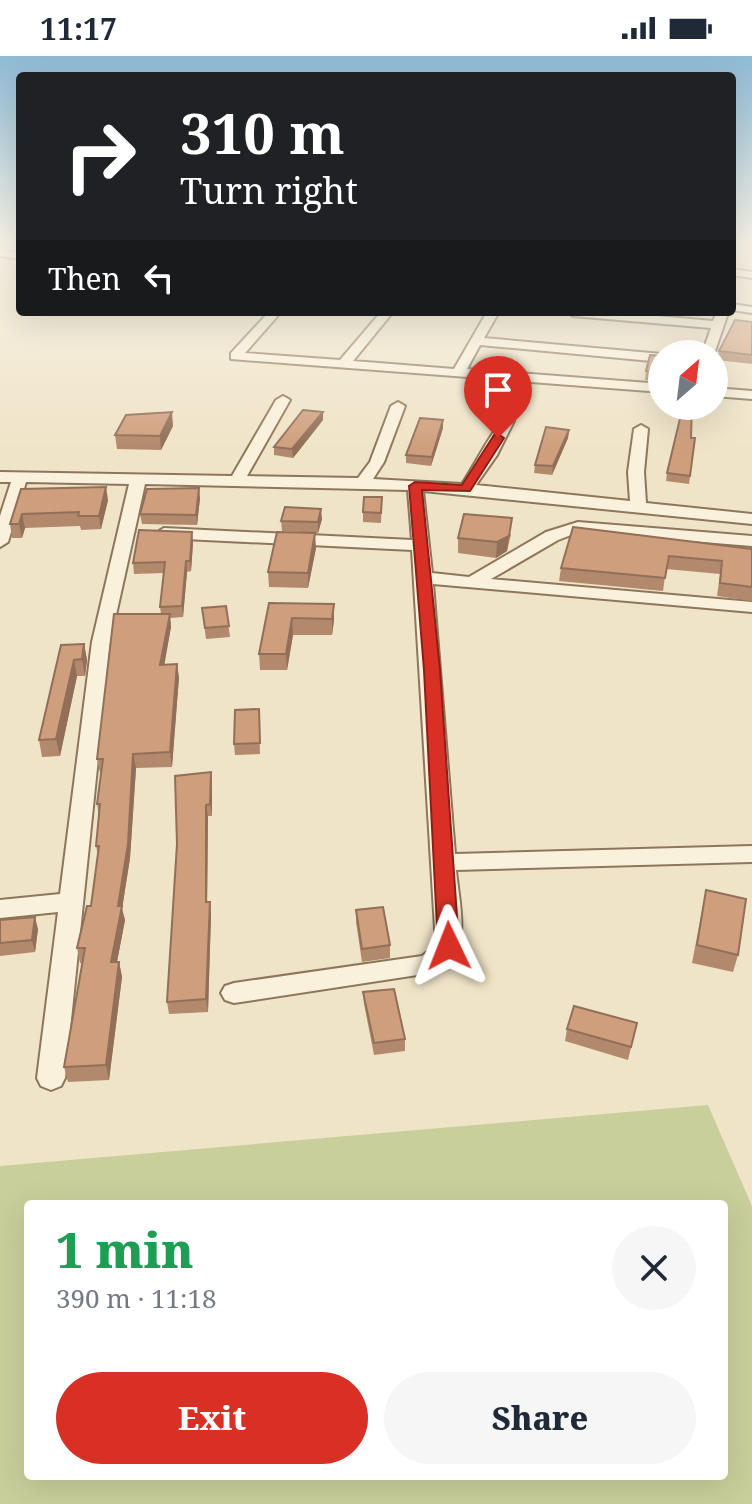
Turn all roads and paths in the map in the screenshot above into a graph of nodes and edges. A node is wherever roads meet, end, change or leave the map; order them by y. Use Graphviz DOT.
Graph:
graph roads {
  1 [pos="271,316"];
  2 [pos="384,316"];
  3 [pos="491,316"];
  4 [pos="578,316"];
  5 [pos="721,316"];
  6 [pos="715,325"];
  7 [pos="597,333"];
  8 [pos="711,340"];
  9 [pos="475,341"];
  10 [pos="648,353"];
  11 [pos="343,365"];
  12 [pos="458,373"];
  13 [pos="648,387"];
  14 [pos="728,393"];
  15 [pos="752,395"];
  16 [pos="283,400"];
  17 [pos="398,406"];
  18 [pos="507,421"];
  19 [pos="641,429"];
  20 [pos="0,477"];
  21 [pos="20,478"];
  22 [pos="138,480"];
  23 [pos="237,481"];
  24 [pos="363,483"];
  25 [pos="415,486"];
  26 [pos="466,489"];
  27 [pos="638,507"];
  28 [pos="752,519"];
  29 [pos="127,532"];
  30 [pos="752,541"];
  31 [pos="0,542"];
  32 [pos="421,545"];
  33 [pos="424,578"];
  34 [pos="474,581"];
  35 [pos="752,607"];
  36 [pos="752,854"];
  37 [pos="444,862"];
  38 [pos="70,902"];
  39 [pos="0,909"];
  40 [pos="234,993"];
  41 [pos="51,1078"];
  1 -- 11 [label="street"];
  2 -- 11 [label="street"];
  3 -- 9 [label="street"];
  4 -- 7 [label="street"];
  5 -- 6 [label="street"];
  6 -- 7 [label="street"];
  6 -- 8 [label="street"];
  7 -- 9 [label="street"];
  7 -- 10 [label="street"];
  9 -- 12 [label="street"];
  11 -- 12 [label="street"];
  12 -- 13 [label="street"];
  14 -- 15 [label="street"];
  16 -- 23 [label="street"];
  17 -- 24 [label="street"];
  18 -- 26 [label="street"];
  19 -- 27 [label="street"];
  20 -- 21 [label="street"];
  21 -- 22 [label="street"];
  21 -- 31 [label="street"];
  22 -- 23 [label="street"];
  22 -- 29 [label="street"];
  23 -- 24 [label="street"];
  24 -- 25 [label="street"];
  25 -- 26 [label="street"];
  25 -- 32 [label="street"];
  26 -- 27 [label="street"];
  27 -- 28 [label="street"];
  29 -- 32 [label="street"];
  29 -- 38 [label="street"];
  30 -- 34 [label="street"];
  32 -- 33 [label="street"];
  33 -- 34 [label="street"];
  33 -- 37 [label="street"];
  34 -- 35 [label="street"];
  36 -- 37 [label="street"];
  37 -- 40 [label="street"];
  38 -- 39 [label="street"];
  38 -- 41 [label="street"];
}
